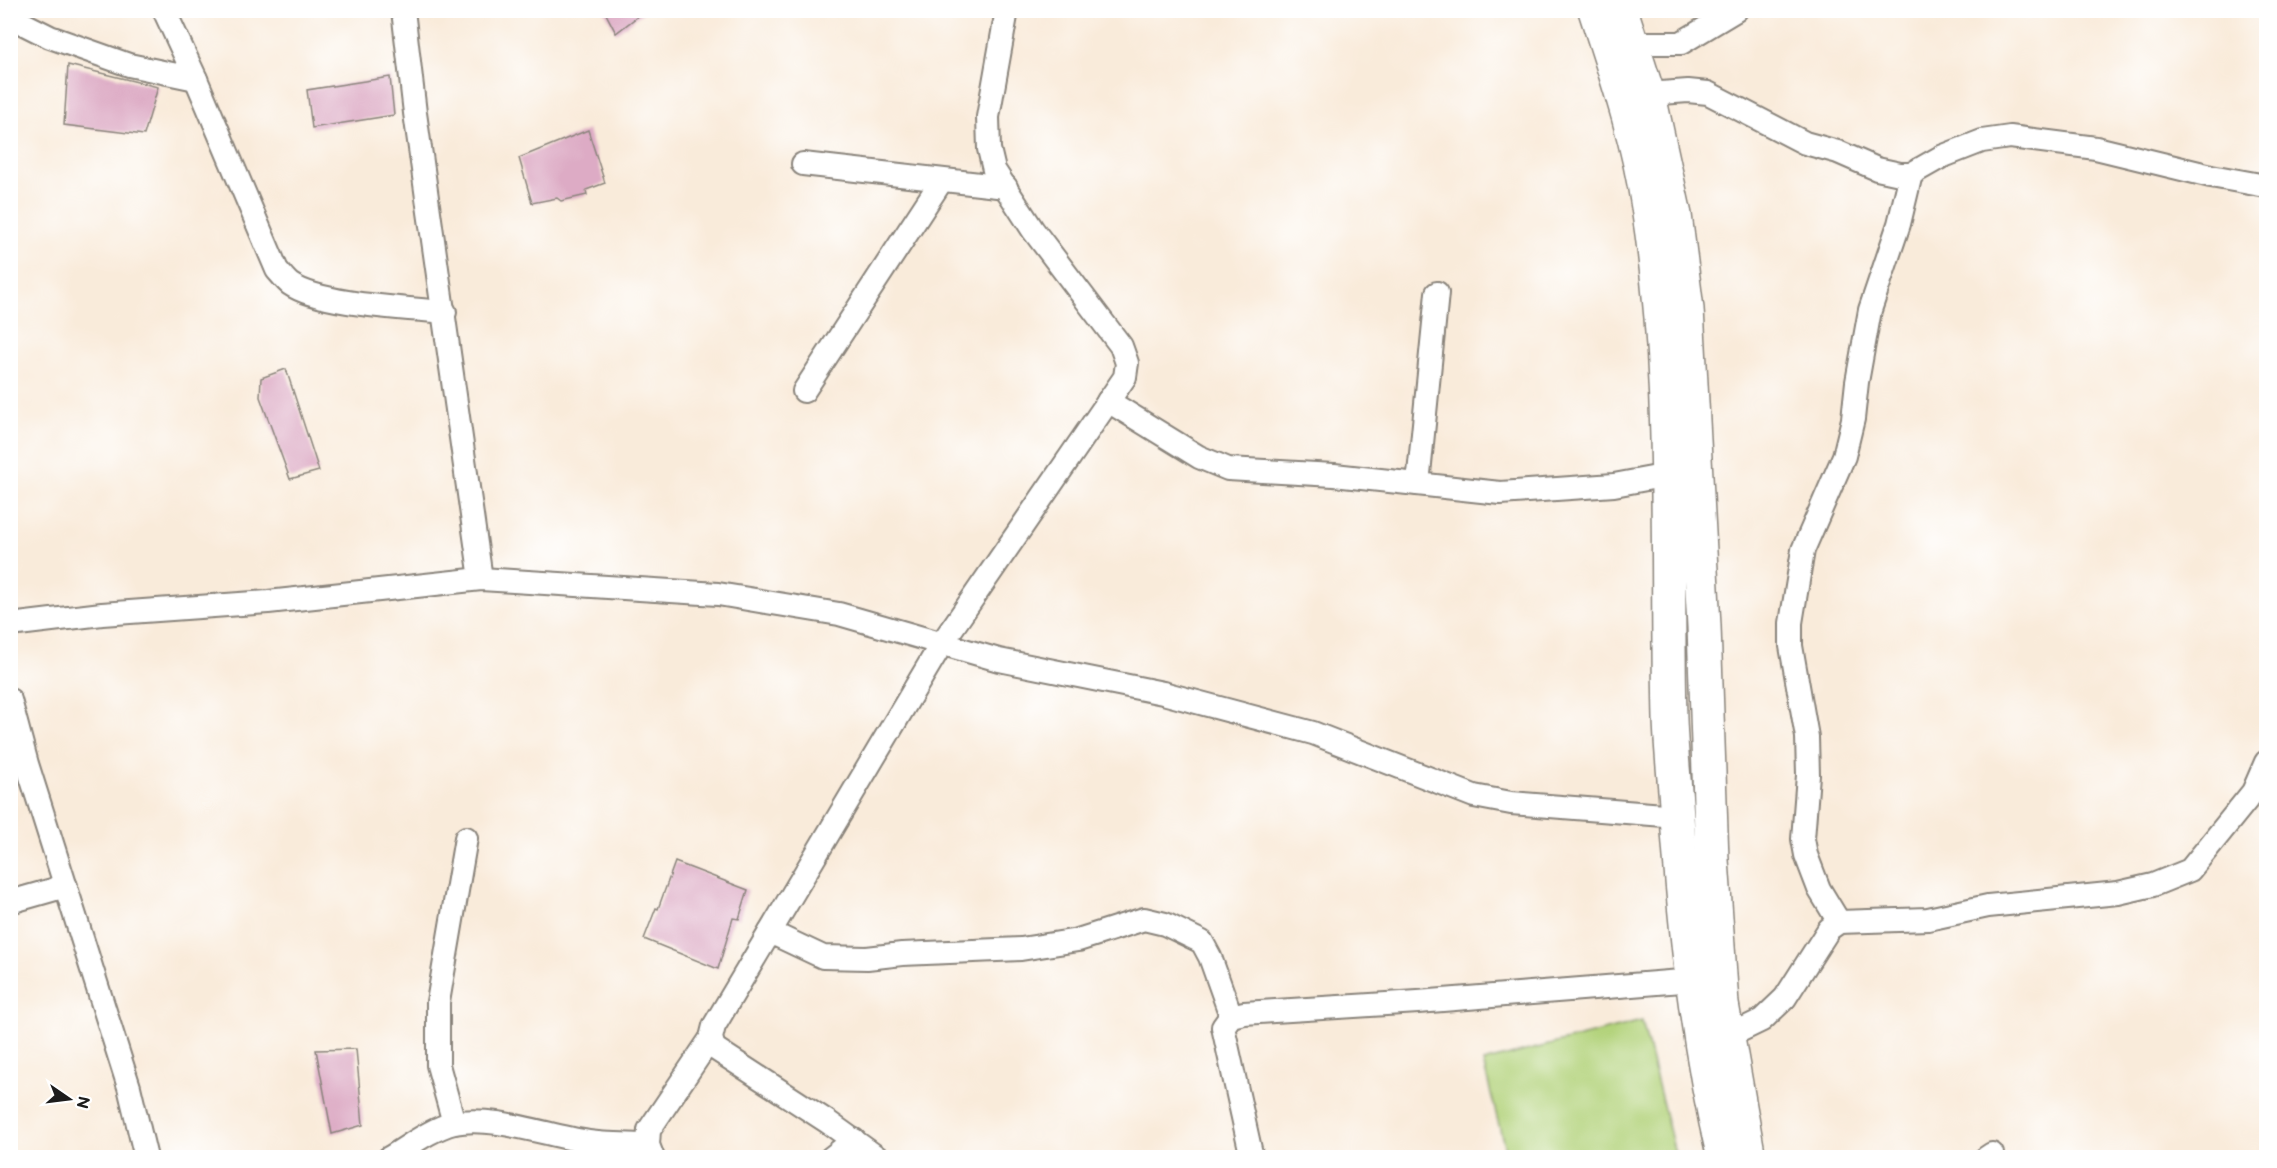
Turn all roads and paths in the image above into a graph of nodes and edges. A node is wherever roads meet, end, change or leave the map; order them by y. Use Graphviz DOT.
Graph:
graph roads {
  1 [pos="164,10"];
  2 [pos="404,10"];
  3 [pos="1007,10"];
  4 [pos="1595,10"];
  5 [pos="1621,10"];
  6 [pos="1736,10"];
  7 [pos="10,17"];
  8 [pos="1632,43"];
  9 [pos="196,79"];
  10 [pos="1648,94"];
  11 [pos="803,164"];
  12 [pos="1911,174"];
  13 [pos="942,180"];
  14 [pos="2266,186"];
  15 [pos="1006,187"];
  16 [pos="1437,293"];
  17 [pos="445,312"];
  18 [pos="804,390"];
  19 [pos="1108,401"];
  20 [pos="1668,475"];
  21 [pos="1418,484"];
  22 [pos="481,579"];
  23 [pos="10,625"];
  24 [pos="942,643"];
  25 [pos="10,700"];
  26 [pos="2266,762"];
  27 [pos="1677,816"];
  28 [pos="466,838"];
  29 [pos="66,886"];
  30 [pos="10,902"];
  31 [pos="1839,922"];
  32 [pos="770,932"];
  33 [pos="1694,980"];
  34 [pos="1231,1016"];
  35 [pos="1727,1037"];
  36 [pos="711,1038"];
  37 [pos="454,1124"];
  38 [pos="854,1140"];
  39 [pos="651,1151"];
  40 [pos="146,1158"];
  41 [pos="389,1158"];
  42 [pos="831,1158"];
  43 [pos="878,1158"];
  44 [pos="1252,1158"];
  45 [pos="1724,1158"];
  46 [pos="1749,1158"];
  1 -- 9 [label="street"];
  2 -- 17 [label="street"];
  3 -- 15 [label="street"];
  4 -- 20 [label="main road"];
  5 -- 8 [label="main road"];
  6 -- 8 [label="street"];
  7 -- 9 [label="street"];
  8 -- 10 [label="main road"];
  9 -- 17 [label="street"];
  10 -- 12 [label="street"];
  10 -- 35 [label="main road"];
  11 -- 13 [label="street"];
  12 -- 14 [label="street"];
  12 -- 31 [label="street"];
  13 -- 15 [label="street"];
  13 -- 18 [label="street"];
  15 -- 19 [label="street"];
  16 -- 21 [label="street"];
  17 -- 22 [label="street"];
  19 -- 21 [label="street"];
  19 -- 24 [label="street"];
  20 -- 21 [label="street"];
  20 -- 27 [label="main road"];
  22 -- 23 [label="street"];
  22 -- 24 [label="street"];
  24 -- 27 [label="street"];
  24 -- 32 [label="street"];
  25 -- 29 [label="street"];
  26 -- 31 [label="street"];
  27 -- 33 [label="main road"];
  28 -- 37 [label="street"];
  29 -- 30 [label="street"];
  29 -- 40 [label="street"];
  31 -- 35 [label="street"];
  32 -- 34 [label="street"];
  32 -- 36 [label="street"];
  33 -- 34 [label="street"];
  33 -- 45 [label="main road"];
  34 -- 44 [label="street"];
  35 -- 46 [label="main road"];
  36 -- 38 [label="street"];
  36 -- 39 [label="street"];
  37 -- 39 [label="street"];
  37 -- 41 [label="street"];
  38 -- 42 [label="street"];
  38 -- 43 [label="street"];
}
